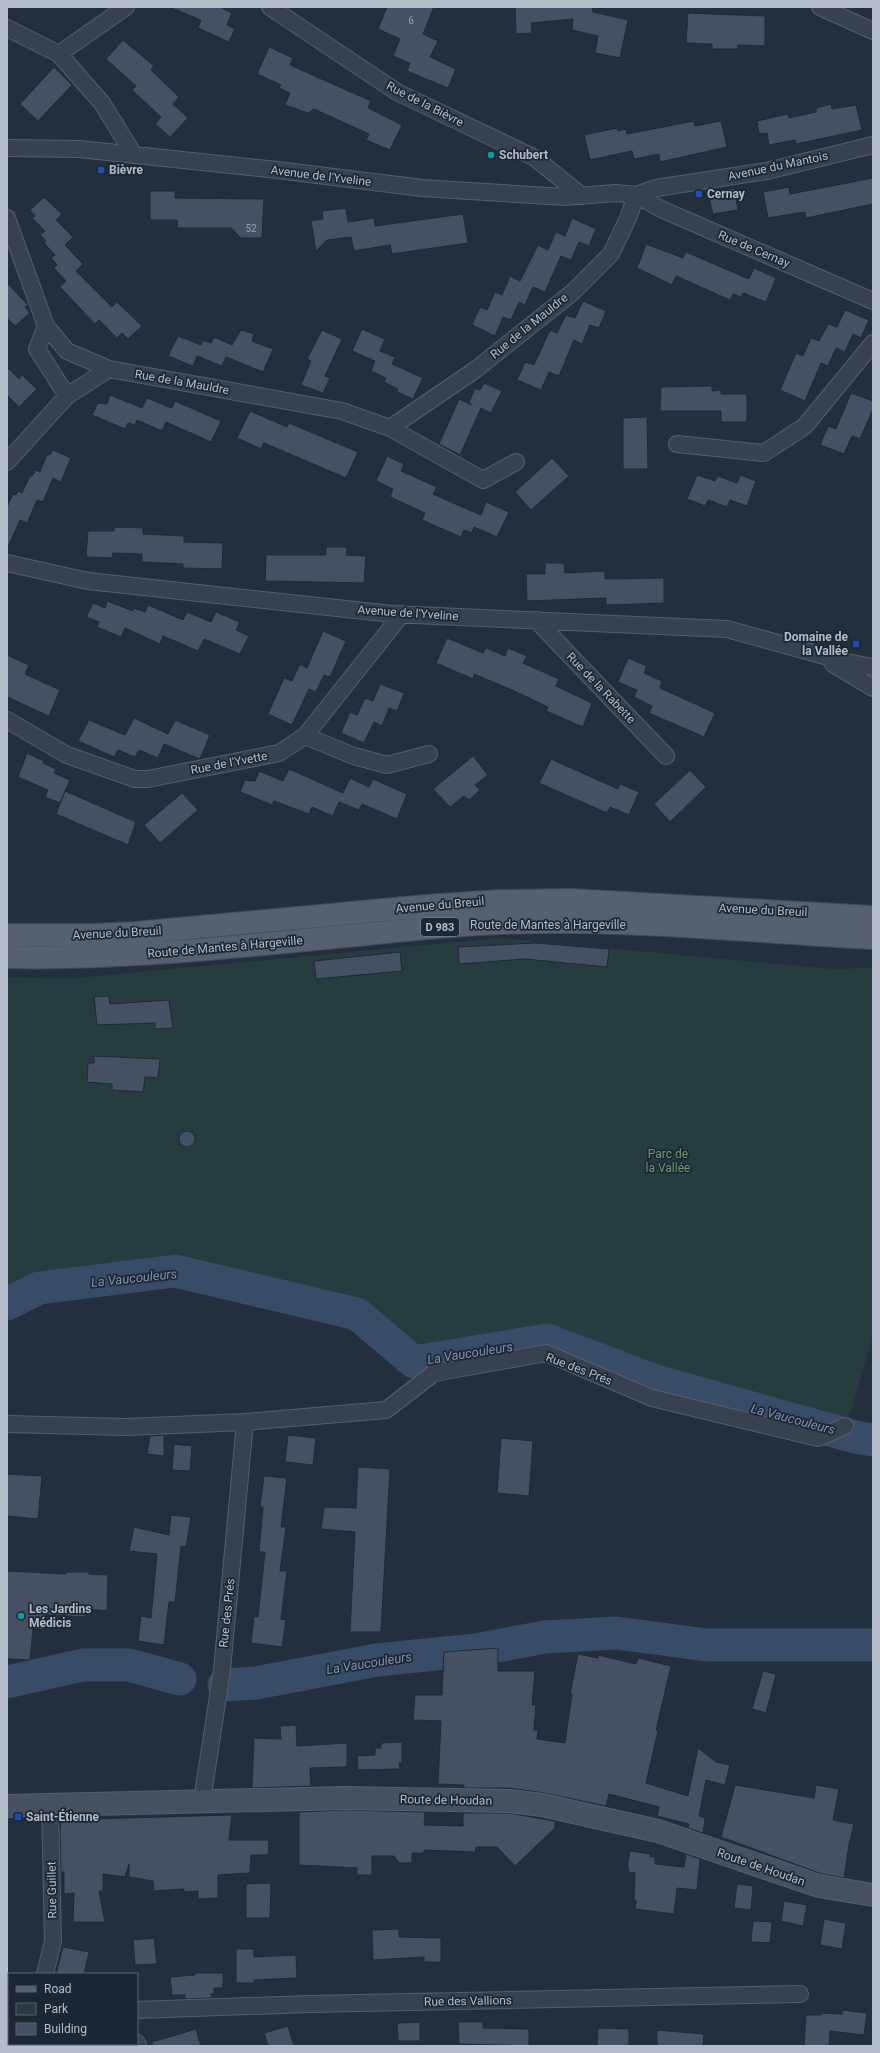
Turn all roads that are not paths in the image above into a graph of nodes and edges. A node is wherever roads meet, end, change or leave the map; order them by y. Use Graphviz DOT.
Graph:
graph roads {
  1 [pos="126,7"];
  2 [pos="270,7"];
  3 [pos="820,7"];
  4 [pos="844,11"];
  5 [pos="7,28"];
  6 [pos="873,32"];
  7 [pos="59,54"];
  8 [pos="873,145"];
  9 [pos="7,148"];
  10 [pos="134,155"];
  11 [pos="636,195"];
  12 [pos="582,196"];
  13 [pos="7,218"];
  14 [pos="873,301"];
  15 [pos="46,326"];
  16 [pos="873,343"];
  17 [pos="109,369"];
  18 [pos="67,396"];
  19 [pos="390,428"];
  20 [pos="677,444"];
  21 [pos="7,462"];
  22 [pos="516,462"];
  23 [pos="7,563"];
  24 [pos="402,614"];
  25 [pos="536,620"];
  26 [pos="810,651"];
  27 [pos="873,667"];
  28 [pos="873,688"];
  29 [pos="7,720"];
  30 [pos="305,736"];
  31 [pos="429,754"];
  32 [pos="666,756"];
  33 [pos="873,917"];
  34 [pos="7,935"];
  35 [pos="873,938"];
  36 [pos="7,958"];
  37 [pos="246,1422"];
  38 [pos="7,1424"];
  39 [pos="845,1426"];
  40 [pos="204,1803"];
  41 [pos="50,1805"];
  42 [pos="7,1806"];
  43 [pos="873,1896"];
  44 [pos="45,1973"];
  45 [pos="800,1994"];
  46 [pos="138,2010"];
  1 -- 7 [label="street"];
  2 -- 12 [label="street, Rue de la Bièvre"];
  3 -- 4 [label="street"];
  4 -- 6 [label="street"];
  5 -- 7 [label="street"];
  7 -- 10 [label="street"];
  8 -- 11 [label="street, Avenue du Mantois"];
  9 -- 10 [label="street, Avenue de l'Yveline"];
  10 -- 12 [label="street, Avenue de l'Yveline"];
  11 -- 12 [label="street, Avenue de l'Yveline"];
  11 -- 14 [label="street, Rue de Cernay"];
  11 -- 19 [label="street, Rue de la Mauldre"];
  13 -- 15 [label="street"];
  15 -- 17 [label="street, Rue de la Mauldre"];
  15 -- 18 [label="street"];
  16 -- 20 [label="street"];
  17 -- 18 [label="street"];
  17 -- 19 [label="street, Rue de la Mauldre"];
  18 -- 21 [label="street"];
  19 -- 22 [label="street, Rue de la Mauldre"];
  23 -- 24 [label="street, Avenue de l'Yveline"];
  24 -- 25 [label="street, Avenue de l'Yveline"];
  24 -- 30 [label="street, Rue de l'Yvette"];
  25 -- 26 [label="street, Avenue de l'Yveline"];
  25 -- 32 [label="street, Rue de la Rabette"];
  26 -- 27 [label="street, Avenue de l'Yveline"];
  26 -- 28 [label="street, Avenue de l'Yveline"];
  29 -- 30 [label="street, Rue de l'Yvette"];
  30 -- 31 [label="street"];
  33 -- 34 [label="main road, Avenue du Breuil"];
  35 -- 36 [label="main road, Route de Mantes à Hargeville / D 983"];
  37 -- 38 [label="street, Rue des Prés"];
  37 -- 39 [label="street, Rue des Prés"];
  37 -- 40 [label="street, Rue des Prés"];
  40 -- 41 [label="street, Route de Houdan"];
  40 -- 43 [label="street, Route de Houdan"];
  41 -- 42 [label="street, Route de Houdan"];
  41 -- 44 [label="street, Rue Guillet"];
  45 -- 46 [label="street, Rue des Vallions"];
}
